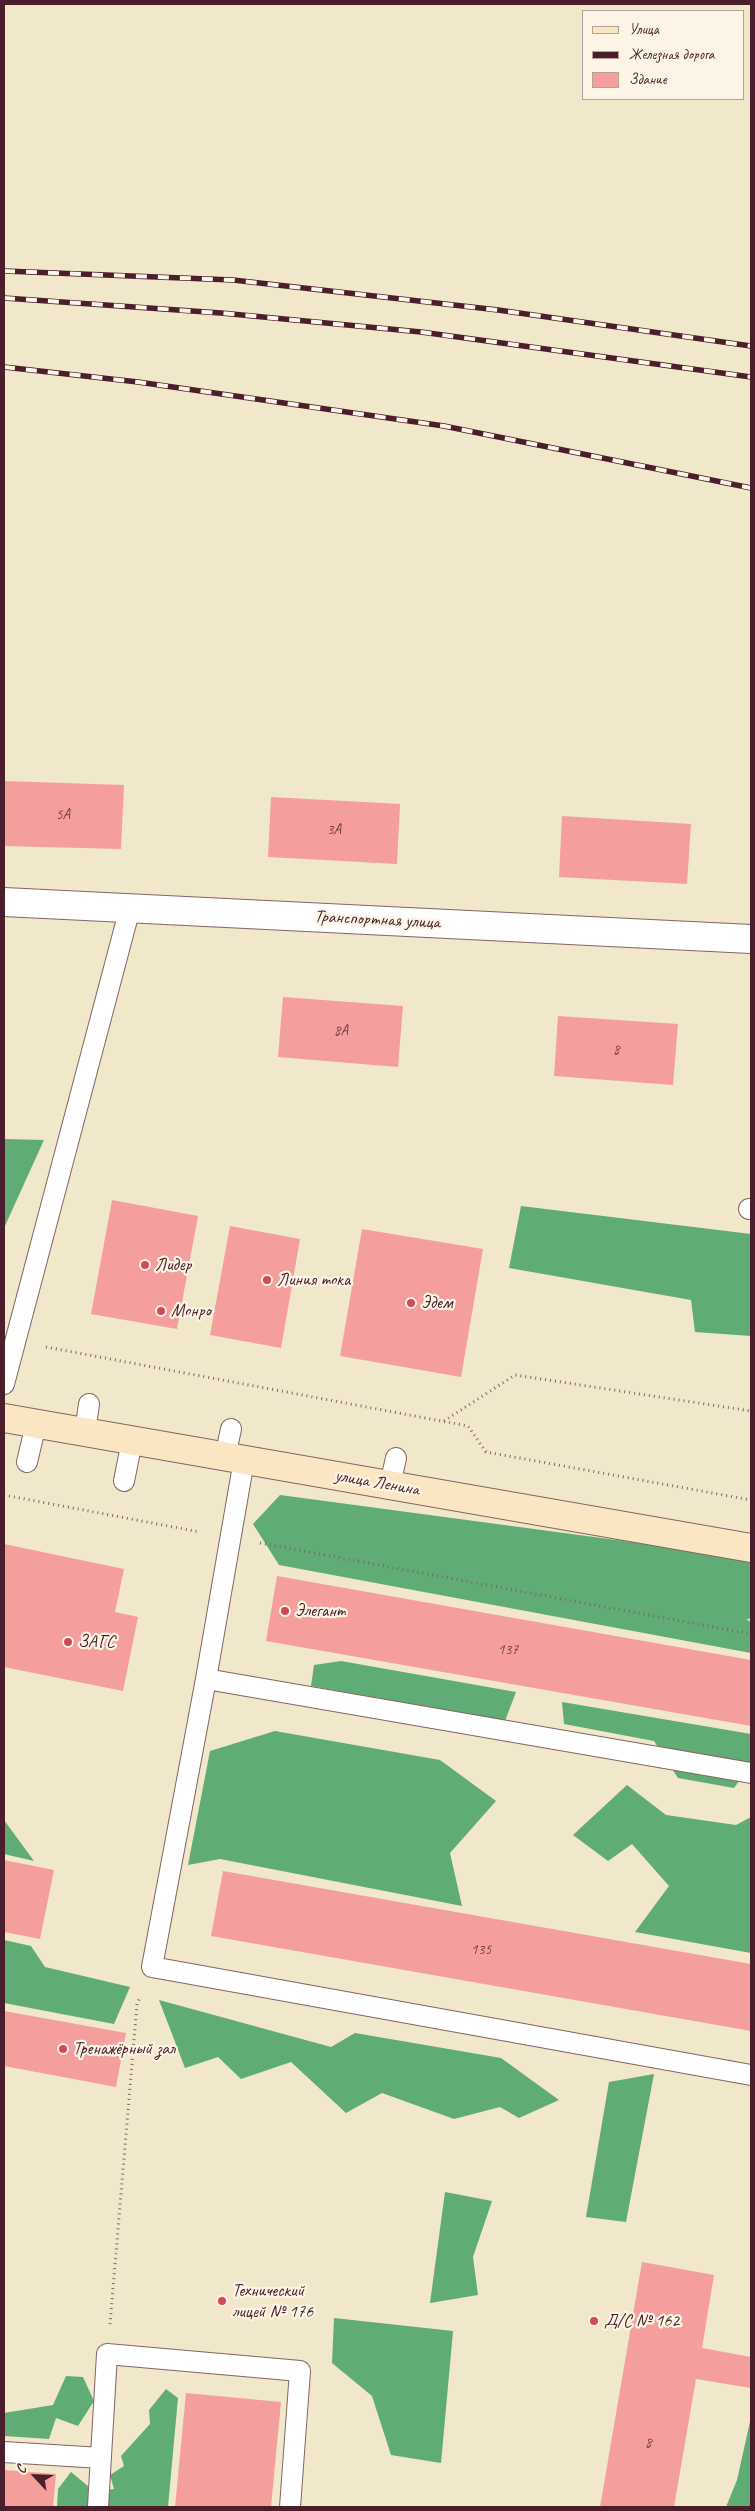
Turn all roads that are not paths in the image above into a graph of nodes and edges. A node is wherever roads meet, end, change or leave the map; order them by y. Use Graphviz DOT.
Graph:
graph roads {
  1 [pos="4,902"];
  2 [pos="130,908"];
  3 [pos="751,939"];
  4 [pos="4,1384"];
  5 [pos="89,1404"];
  6 [pos="4,1418"];
  7 [pos="36,1424"];
  8 [pos="231,1429"];
  9 [pos="85,1432"];
  10 [pos="132,1440"];
  11 [pos="235,1458"];
  12 [pos="396,1458"];
  13 [pos="27,1462"];
  14 [pos="124,1481"];
  15 [pos="390,1485"];
  16 [pos="751,1548"];
  17 [pos="206,1679"];
  18 [pos="751,1773"];
  19 [pos="751,2075"];
  20 [pos="4,2452"];
  21 [pos="100,2458"];
  22 [pos="98,2507"];
  23 [pos="290,2507"];
  1 -- 2 [label="street, Транспортная улица"];
  2 -- 3 [label="street, Транспортная улица"];
  2 -- 4 [label="lane"];
  5 -- 9 [label="lane"];
  6 -- 7 [label="main road, улица Ленина"];
  7 -- 9 [label="main road, улица Ленина"];
  7 -- 13 [label="lane"];
  8 -- 11 [label="lane"];
  9 -- 10 [label="main road, улица Ленина"];
  10 -- 11 [label="main road, улица Ленина"];
  10 -- 14 [label="lane"];
  11 -- 15 [label="main road, улица Ленина"];
  11 -- 17 [label="lane"];
  12 -- 15 [label="lane"];
  15 -- 16 [label="main road, улица Ленина"];
  17 -- 18 [label="lane"];
  17 -- 19 [label="lane"];
  20 -- 21 [label="lane"];
  21 -- 22 [label="lane"];
  21 -- 23 [label="lane"];
}
